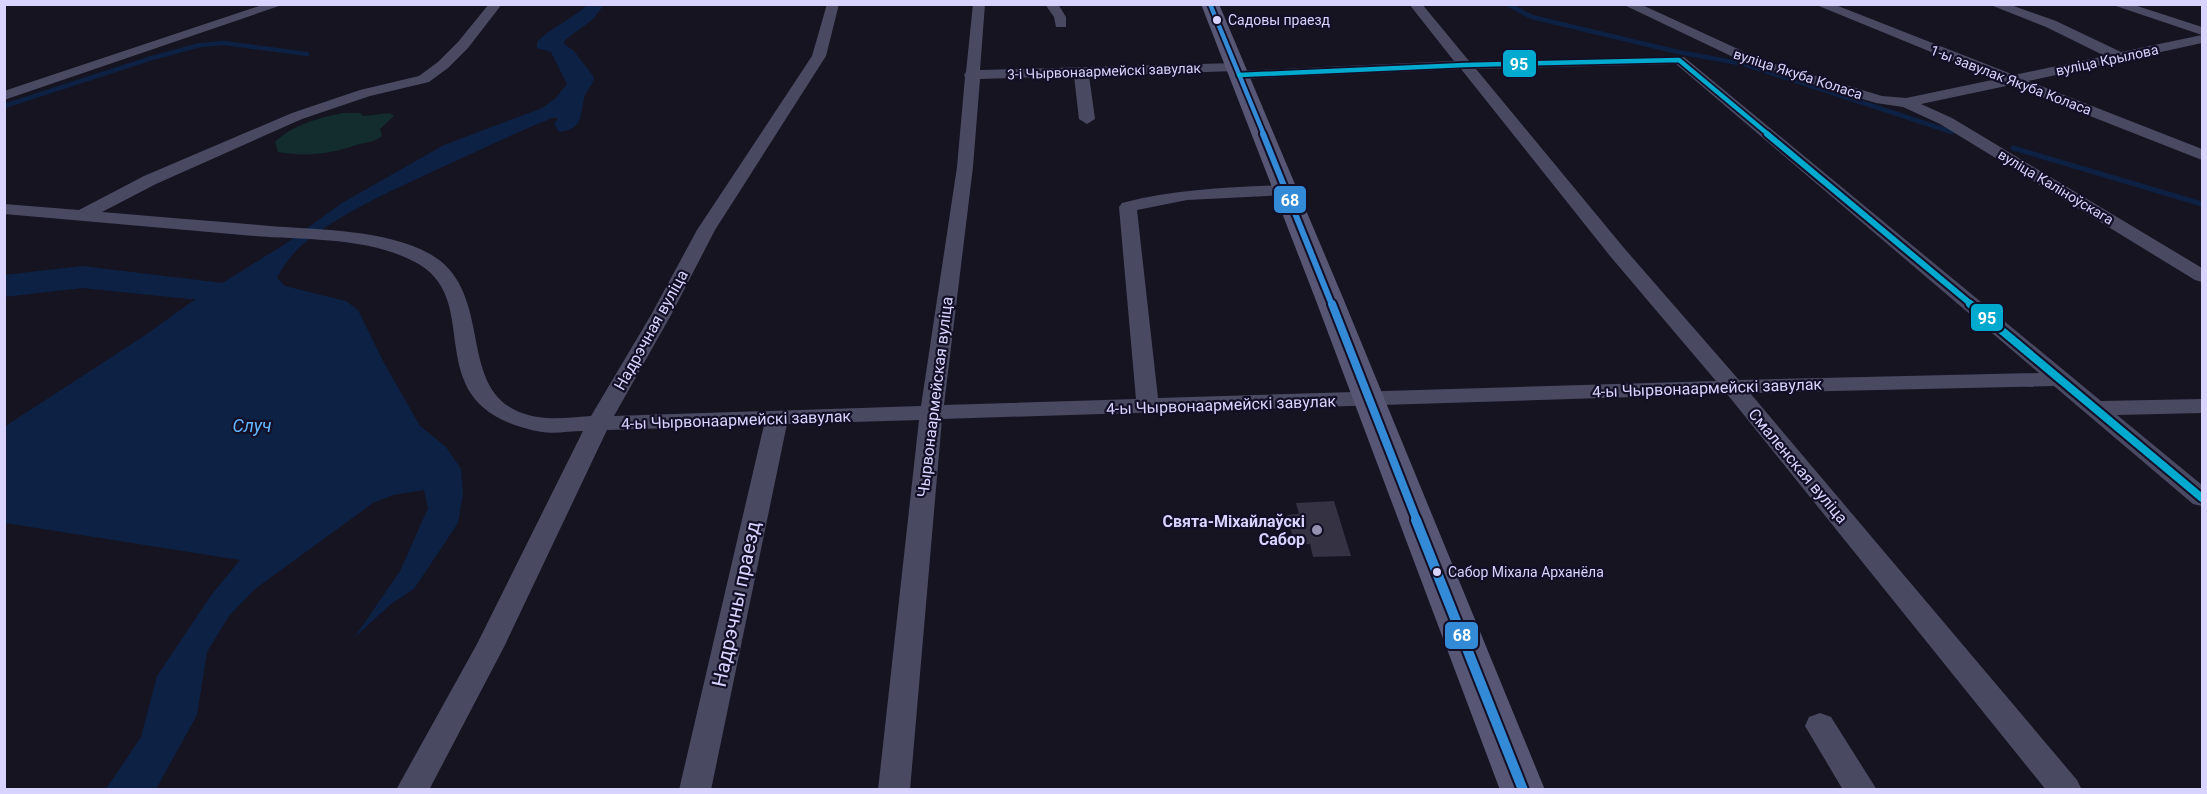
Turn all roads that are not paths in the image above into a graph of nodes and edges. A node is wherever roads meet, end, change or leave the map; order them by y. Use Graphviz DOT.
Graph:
graph roads {
  1 [pos="279,4"];
  2 [pos="496,4"];
  3 [pos="832,4"];
  4 [pos="979,4"];
  5 [pos="1051,4"];
  6 [pos="1210,4"];
  7 [pos="1415,4"];
  8 [pos="1628,4"];
  9 [pos="1820,4"];
  10 [pos="1994,4"];
  11 [pos="2116,4"];
  12 [pos="1061,24"];
  13 [pos="2202,31"];
  14 [pos="2202,39"];
  15 [pos="2119,57"];
  16 [pos="1465,65"];
  17 [pos="1238,71"];
  18 [pos="1081,72"];
  19 [pos="972,75"];
  20 [pos="2012,81"];
  21 [pos="4,96"];
  22 [pos="1906,103"];
  23 [pos="1087,119"];
  24 [pos="2202,155"];
  25 [pos="1287,190"];
  26 [pos="4,209"];
  27 [pos="82,216"];
  28 [pos="2202,276"];
  29 [pos="2061,379"];
  30 [pos="1733,387"];
  31 [pos="1368,400"];
  32 [pos="2202,406"];
  33 [pos="1148,407"];
  34 [pos="2095,408"];
  35 [pos="931,414"];
  36 [pos="777,418"];
  37 [pos="598,424"];
  38 [pos="2202,498"];
  39 [pos="1820,726"];
  40 [pos="412,789"];
  41 [pos="695,789"];
  42 [pos="894,789"];
  43 [pos="1524,789"];
  44 [pos="1861,789"];
  45 [pos="2066,789"];
  1 -- 21 [label="street"];
  2 -- 27 [label="street"];
  3 -- 37 [label="street, Надрэчная вуліца"];
  4 -- 19 [label="street, Чырвонаармейская вуліца"];
  5 -- 12 [label="street"];
  6 -- 17 [label="main road"];
  7 -- 16 [label="street, Смаленская вуліца"];
  8 -- 22 [label="street, вуліца Якуба Коласа"];
  9 -- 20 [label="street, 1-ы завулак Якуба Коласа"];
  10 -- 15 [label="street"];
  11 -- 13 [label="street"];
  14 -- 15 [label="street, вуліца Крылова"];
  15 -- 20 [label="street, вуліца Крылова"];
  16 -- 17 [label="street, 3-і Чырвонаармейскі завулак"];
  16 -- 29 [label="street, 3-і Чырвонаармейскі завулак"];
  16 -- 30 [label="street, Смаленская вуліца"];
  17 -- 18 [label="street, 3-і Чырвонаармейскі завулак"];
  17 -- 25 [label="main road"];
  18 -- 19 [label="street, 3-і Чырвонаармейскі завулак"];
  18 -- 23 [label="street"];
  19 -- 35 [label="street, Чырвонаармейская вуліца"];
  20 -- 22 [label="street, вуліца Крылова"];
  20 -- 24 [label="street, 1-ы завулак Якуба Коласа"];
  22 -- 28 [label="street, вуліца Каліноўскага"];
  25 -- 31 [label="main road"];
  25 -- 33 [label="street"];
  26 -- 27 [label="street, 4-ы Чырвонаармейскі завулак"];
  27 -- 37 [label="street, 4-ы Чырвонаармейскі завулак"];
  29 -- 30 [label="street, 4-ы Чырвонаармейскі завулак"];
  29 -- 34 [label="street"];
  30 -- 31 [label="street, 4-ы Чырвонаармейскі завулак"];
  30 -- 45 [label="street, Смаленская вуліца"];
  31 -- 33 [label="street, 4-ы Чырвонаармейскі завулак"];
  31 -- 43 [label="main road"];
  32 -- 34 [label="street"];
  33 -- 35 [label="street, 4-ы Чырвонаармейскі завулак"];
  34 -- 38 [label="street"];
  35 -- 36 [label="street, 4-ы Чырвонаармейскі завулак"];
  35 -- 42 [label="street, Чырвонаармейская вуліца"];
  36 -- 37 [label="street, 4-ы Чырвонаармейскі завулак"];
  36 -- 41 [label="street, Надрэчны праезд"];
  37 -- 40 [label="street, Надрэчная вуліца"];
  39 -- 44 [label="street"];
}
